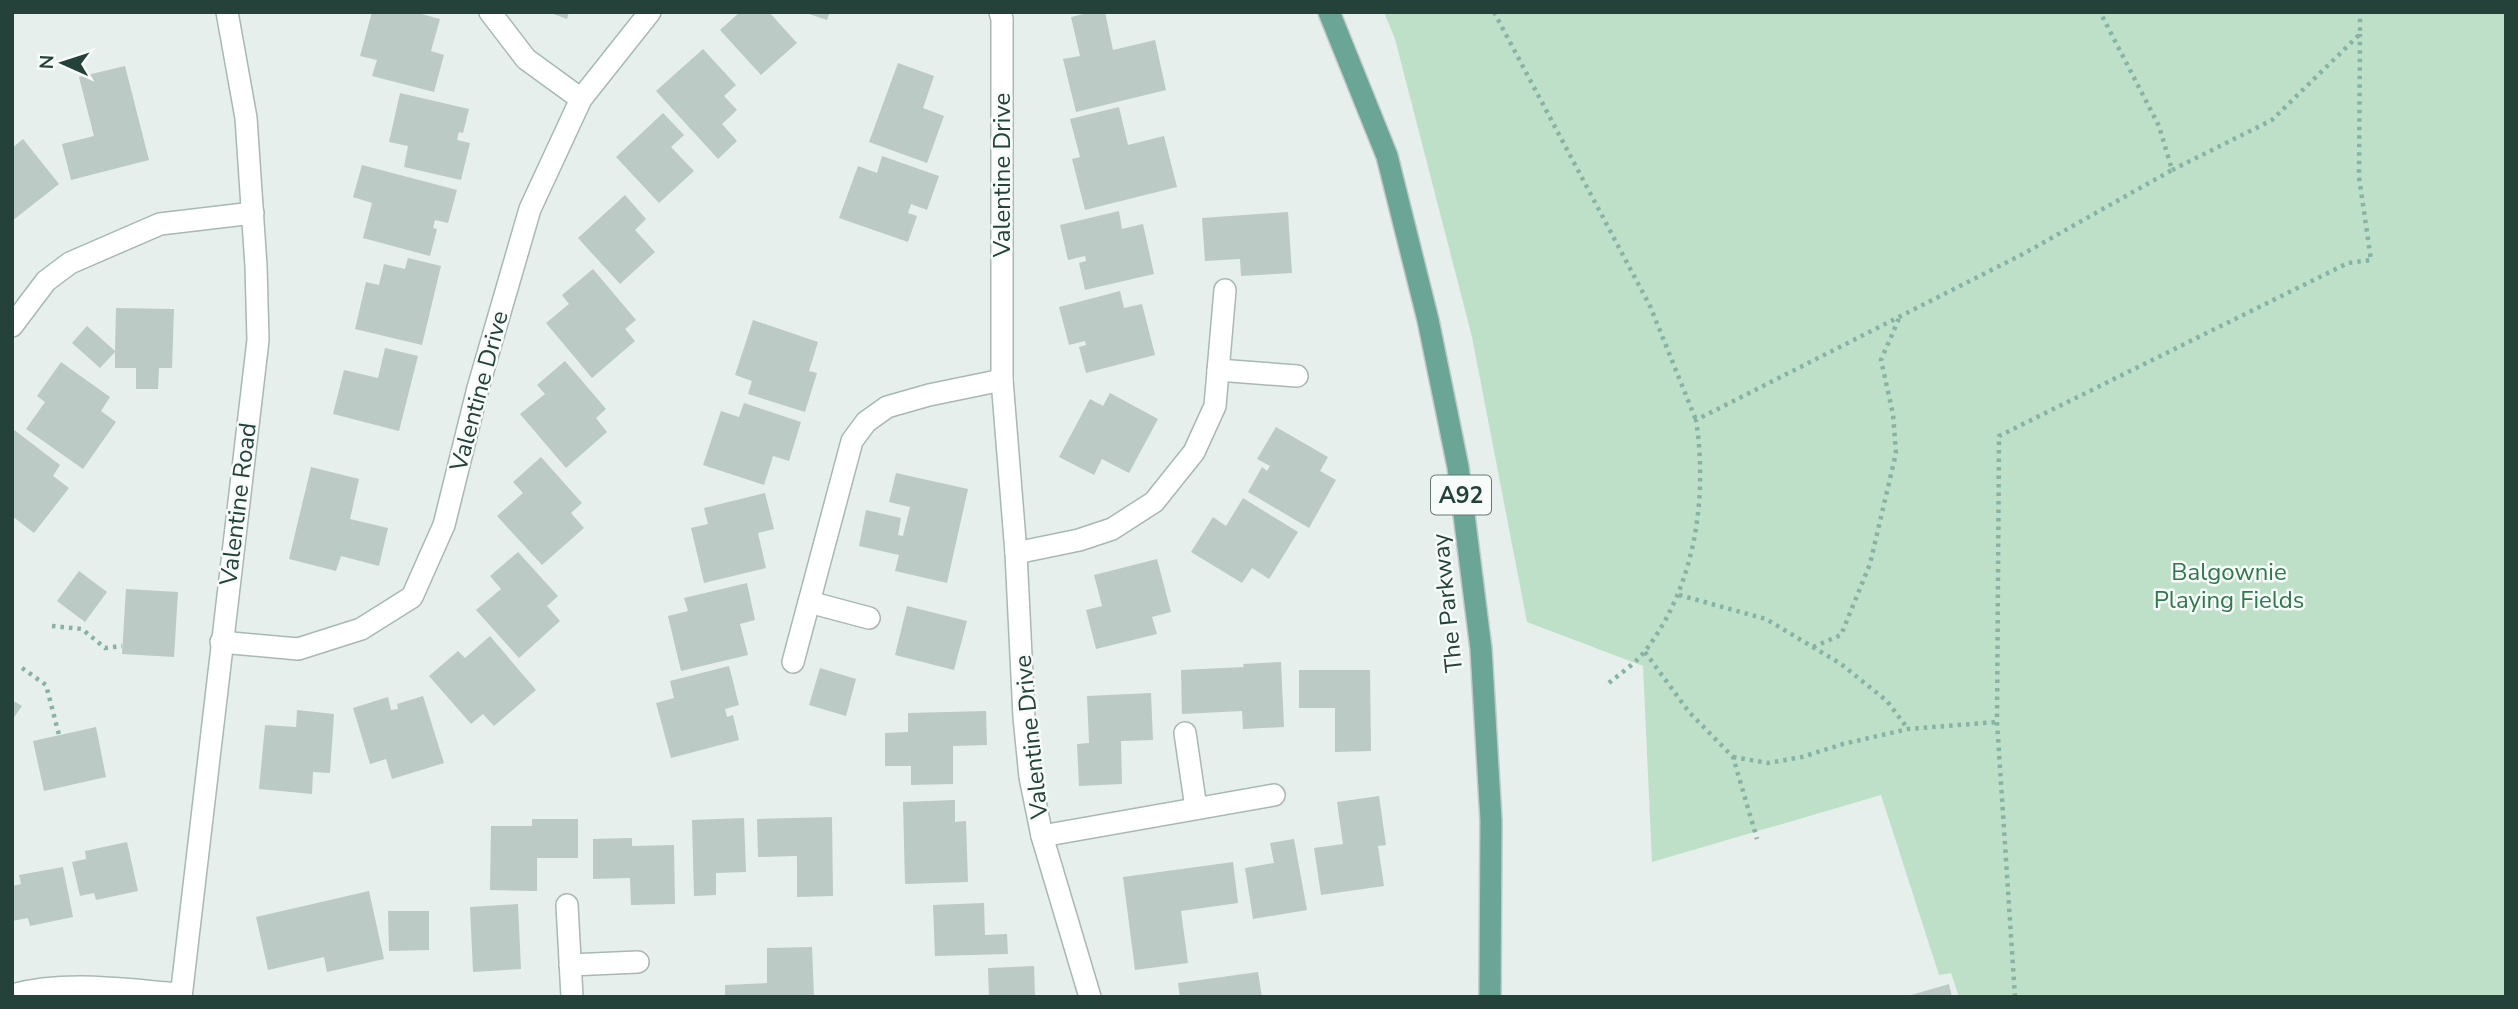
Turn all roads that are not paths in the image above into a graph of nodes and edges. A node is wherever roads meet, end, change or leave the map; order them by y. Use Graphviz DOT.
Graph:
graph roads {
  1 [pos="226,12"];
  2 [pos="491,12"];
  3 [pos="650,12"];
  4 [pos="1000,12"];
  5 [pos="1329,12"];
  6 [pos="580,99"];
  7 [pos="253,213"];
  8 [pos="1224,290"];
  9 [pos="12,326"];
  10 [pos="1218,370"];
  11 [pos="1297,376"];
  12 [pos="1002,380"];
  13 [pos="1016,554"];
  14 [pos="809,602"];
  15 [pos="869,618"];
  16 [pos="221,642"];
  17 [pos="793,662"];
  18 [pos="1185,733"];
  19 [pos="1274,795"];
  20 [pos="1196,808"];
  21 [pos="1042,835"];
  22 [pos="567,905"];
  23 [pos="638,962"];
  24 [pos="570,965"];
  25 [pos="12,995"];
  26 [pos="181,996"];
  27 [pos="572,997"];
  28 [pos="1090,997"];
  29 [pos="1490,997"];
  1 -- 7 [label="street, Valentine Road"];
  2 -- 6 [label="street"];
  3 -- 6 [label="street, Valentine Drive"];
  4 -- 12 [label="street, Valentine Drive"];
  5 -- 29 [label="main road, The Parkway / A92"];
  6 -- 16 [label="street, Valentine Drive"];
  7 -- 9 [label="street"];
  7 -- 16 [label="street, Valentine Road"];
  8 -- 10 [label="street"];
  10 -- 11 [label="street"];
  10 -- 13 [label="street"];
  12 -- 13 [label="street, Valentine Drive"];
  12 -- 14 [label="street"];
  13 -- 21 [label="street, Valentine Drive"];
  14 -- 15 [label="street"];
  14 -- 17 [label="street"];
  16 -- 26 [label="street, Valentine Road"];
  18 -- 20 [label="street"];
  19 -- 20 [label="street, Valentine Drive"];
  20 -- 21 [label="street, Valentine Drive"];
  21 -- 28 [label="street, Valentine Drive"];
  22 -- 24 [label="street"];
  23 -- 24 [label="street"];
  24 -- 27 [label="street"];
  25 -- 26 [label="street"];
}
